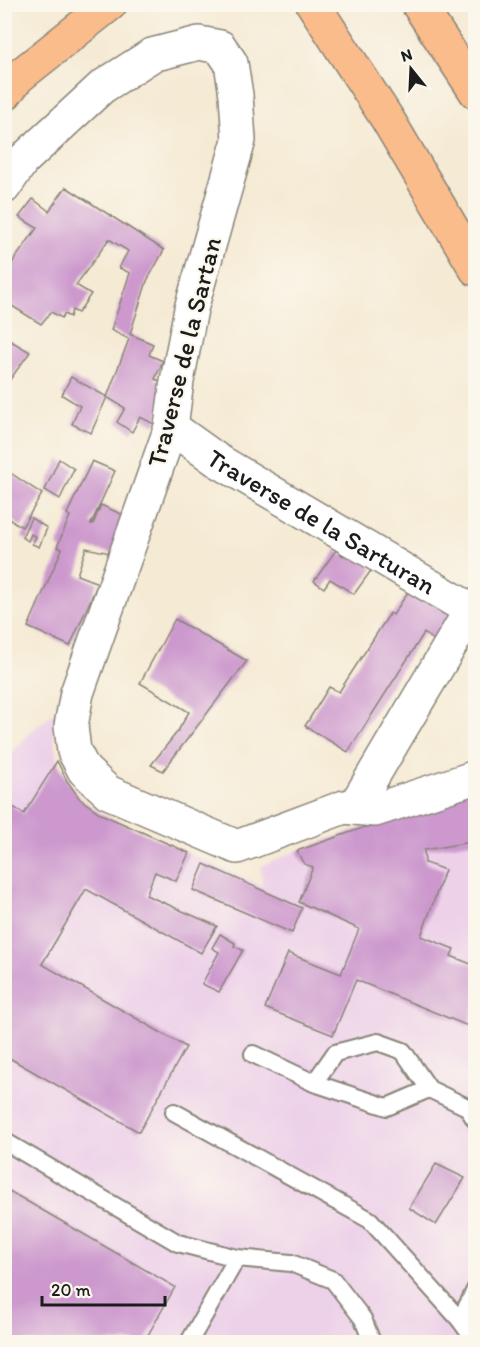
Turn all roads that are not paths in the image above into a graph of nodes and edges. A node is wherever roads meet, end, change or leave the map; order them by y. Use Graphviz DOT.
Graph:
graph roads {
  1 [pos="110,4"];
  2 [pos="312,4"];
  3 [pos="418,4"];
  4 [pos="476,92"];
  5 [pos="4,95"];
  6 [pos="13,174"];
  7 [pos="476,269"];
  8 [pos="171,427"];
  9 [pos="473,611"];
  10 [pos="476,777"];
  11 [pos="354,808"];
  12 [pos="253,1054"];
  13 [pos="314,1083"];
  14 [pos="429,1089"];
  15 [pos="174,1112"];
  16 [pos="476,1121"];
  17 [pos="4,1141"];
  18 [pos="237,1258"];
  19 [pos="476,1288"];
  20 [pos="460,1320"];
  21 [pos="189,1342"];
  22 [pos="372,1342"];
  23 [pos="476,1342"];
  1 -- 5 [label="main road"];
  2 -- 7 [label="main road"];
  3 -- 4 [label="main road"];
  6 -- 8 [label="street, Traverse de la Sartan"];
  8 -- 9 [label="street, Traverse de la Sarturan"];
  8 -- 11 [label="street, Traverse de la Sartan"];
  9 -- 11 [label="street"];
  10 -- 11 [label="street, Traverse de la Sartan"];
  12 -- 13 [label="lane"];
  13 -- 14 [label="lane"];
  13 -- 14 [label="lane"];
  14 -- 16 [label="lane"];
  15 -- 20 [label="lane"];
  17 -- 18 [label="lane"];
  18 -- 21 [label="lane"];
  18 -- 22 [label="lane"];
  19 -- 20 [label="lane"];
  20 -- 23 [label="lane"];
}
